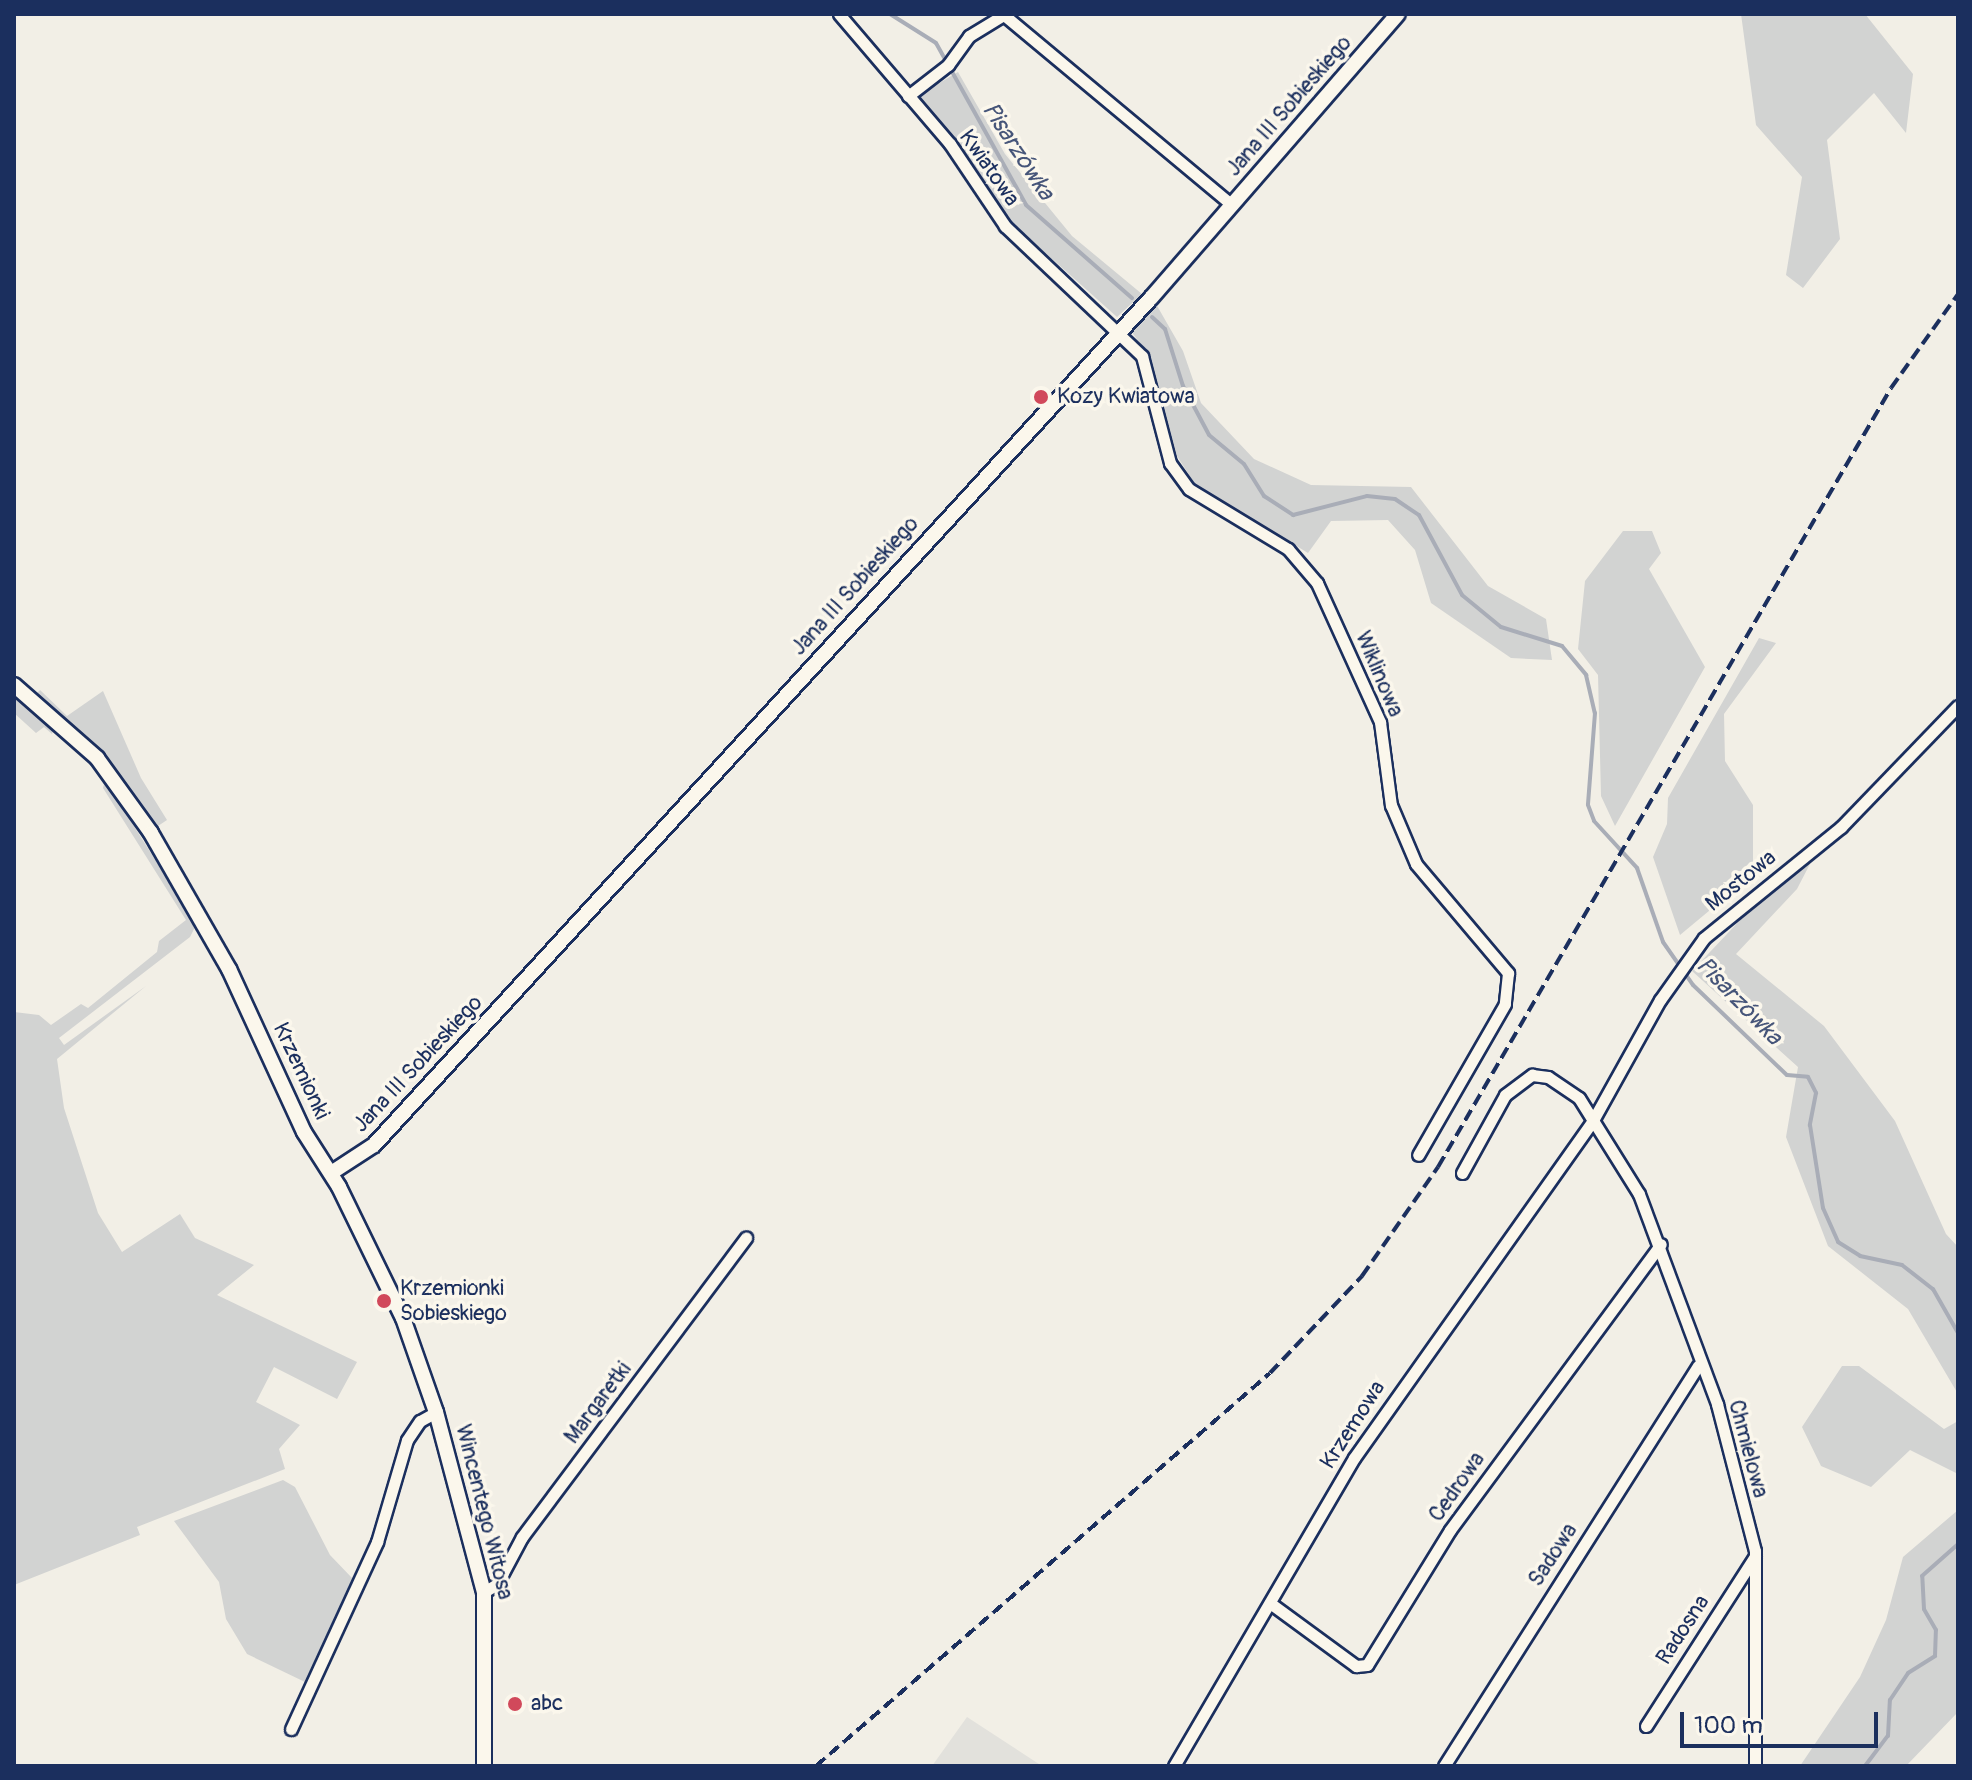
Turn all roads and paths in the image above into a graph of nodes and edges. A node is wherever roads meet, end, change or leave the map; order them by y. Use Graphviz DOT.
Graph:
graph roads {
  1 [pos="839,14"];
  2 [pos="1004,14"];
  3 [pos="1398,14"];
  4 [pos="908,96"];
  5 [pos="1232,205"];
  6 [pos="1120,331"];
  7 [pos="14,685"];
  8 [pos="1958,706"];
  9 [pos="1592,1122"];
  10 [pos="1418,1155"];
  11 [pos="331,1173"];
  12 [pos="1462,1173"];
  13 [pos="746,1238"];
  14 [pos="1661,1244"];
  15 [pos="1698,1366"];
  16 [pos="436,1412"];
  17 [pos="1755,1556"];
  18 [pos="484,1592"];
  19 [pos="1270,1603"];
  20 [pos="1646,1726"];
  21 [pos="291,1729"];
  22 [pos="484,1766"];
  23 [pos="1174,1766"];
  24 [pos="1444,1766"];
  25 [pos="1755,1766"];
  1 -- 4 [label="street, Kwiatowa"];
  2 -- 4 [label="street"];
  2 -- 5 [label="street"];
  3 -- 5 [label="street, Jana III Sobieskiego"];
  4 -- 6 [label="street, Kwiatowa"];
  5 -- 6 [label="street, Jana III Sobieskiego"];
  6 -- 10 [label="street, Wiklinowa"];
  6 -- 11 [label="street, Jana III Sobieskiego"];
  7 -- 11 [label="street, Krzemionki"];
  8 -- 9 [label="street, Mostowa"];
  9 -- 12 [label="street"];
  9 -- 14 [label="street, Chmielowa"];
  9 -- 19 [label="street, Krzemowa"];
  11 -- 16 [label="street, Krzemionki"];
  13 -- 18 [label="street, Margaretki"];
  14 -- 15 [label="street, Chmielowa"];
  14 -- 19 [label="street, Cedrowa"];
  15 -- 17 [label="street, Chmielowa"];
  15 -- 24 [label="street, Sadowa"];
  16 -- 18 [label="street, Wincentego Witosa"];
  16 -- 21 [label="street"];
  17 -- 20 [label="street, Radosna"];
  17 -- 25 [label="street, Chmielowa"];
  18 -- 22 [label="street, Wincentego Witosa"];
  19 -- 23 [label="street, Krzemowa"];
}
